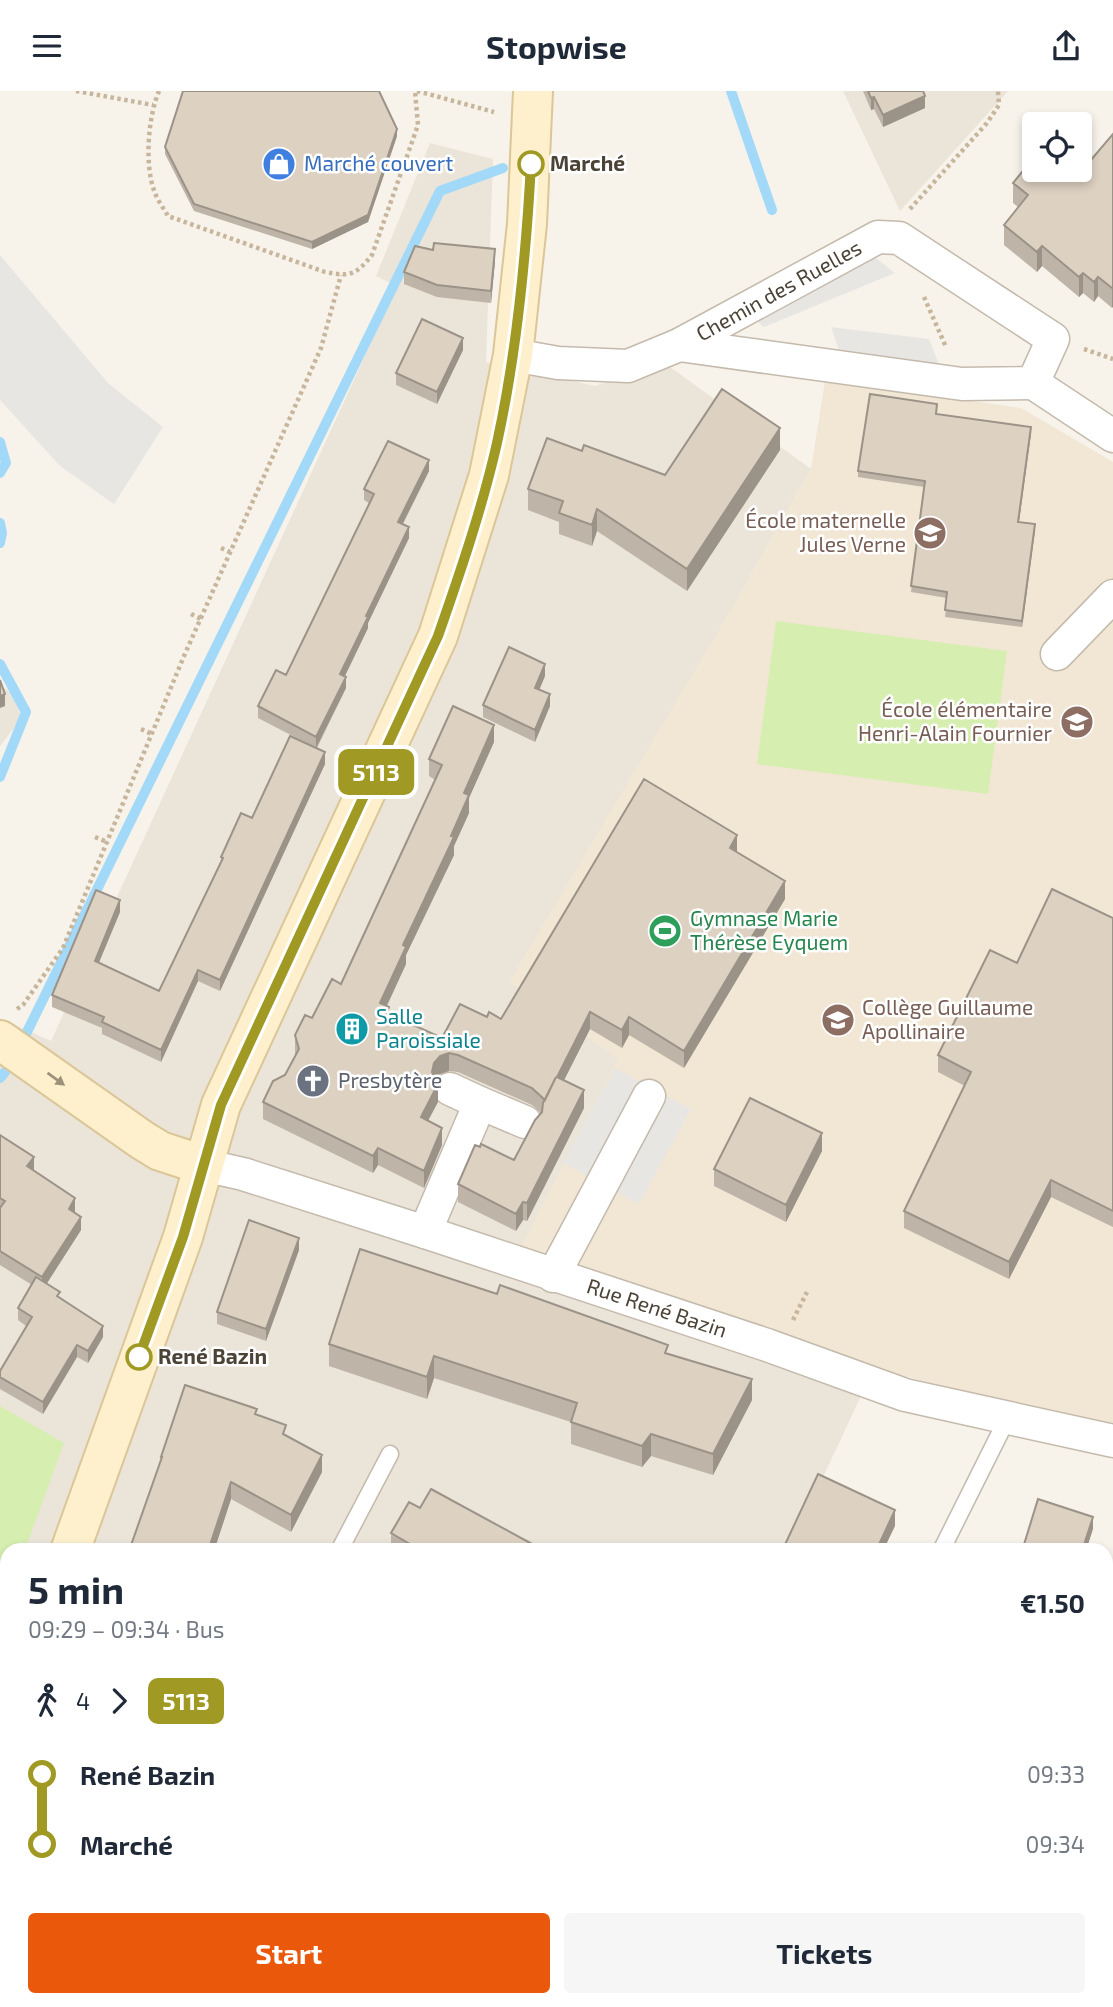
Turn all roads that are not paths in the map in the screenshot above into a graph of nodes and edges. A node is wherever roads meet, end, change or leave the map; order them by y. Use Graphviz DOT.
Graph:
graph roads {
  1 [pos="533,91"];
  2 [pos="679,345"];
  3 [pos="513,355"];
  4 [pos="1033,383"];
  5 [pos="1113,436"];
  6 [pos="1113,596"];
  7 [pos="1057,653"];
  8 [pos="8,1025"];
  9 [pos="450,1089"];
  10 [pos="649,1097"];
  11 [pos="480,1103"];
  12 [pos="526,1122"];
  13 [pos="203,1165"];
  14 [pos="425,1232"];
  15 [pos="553,1276"];
  16 [pos="1008,1417"];
  17 [pos="1113,1441"];
  18 [pos="390,1454"];
  19 [pos="72,1543"];
  20 [pos="344,1543"];
  21 [pos="945,1543"];
  1 -- 3 [label="street"];
  2 -- 3 [label="street, Chemin des Ruelles"];
  2 -- 4 [label="street, Chemin des Ruelles"];
  2 -- 4 [label="street, Chemin des Ruelles"];
  3 -- 13 [label="street"];
  4 -- 5 [label="street"];
  6 -- 7 [label="street"];
  8 -- 13 [label="street, one-way"];
  9 -- 11 [label="street"];
  10 -- 15 [label="street"];
  11 -- 12 [label="street"];
  11 -- 14 [label="street"];
  13 -- 14 [label="street, Rue René Bazin"];
  13 -- 19 [label="street"];
  14 -- 15 [label="street, Rue René Bazin"];
  15 -- 16 [label="street, Rue René Bazin"];
  16 -- 17 [label="street, Rue René Bazin"];
  16 -- 21 [label="lane"];
  18 -- 20 [label="lane"];
}
